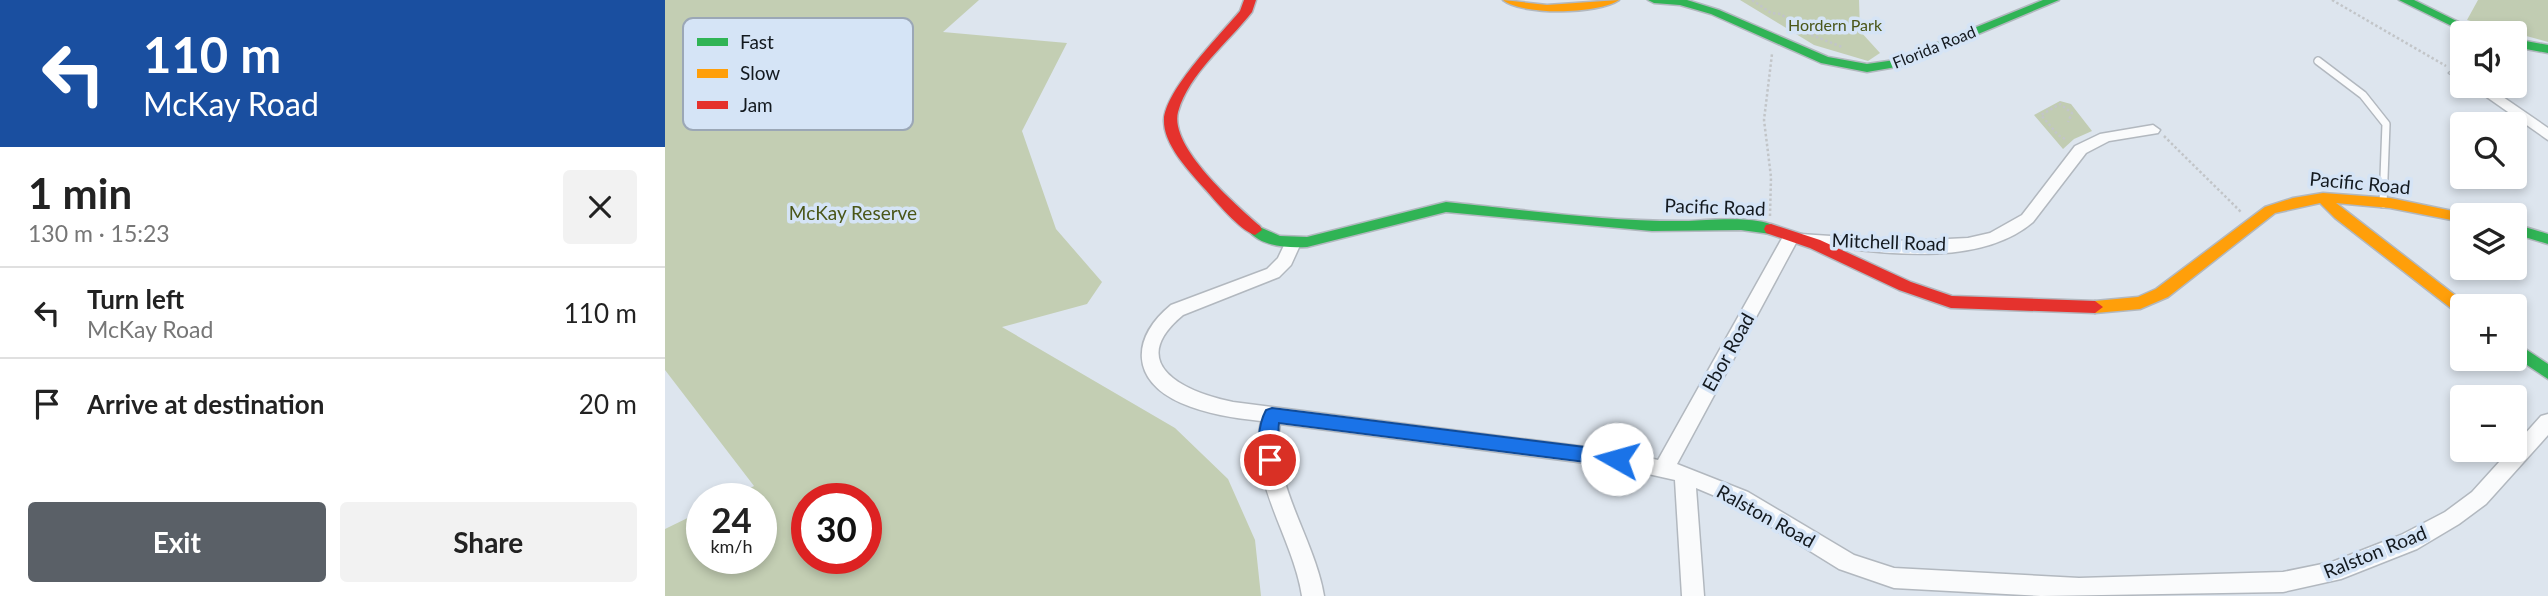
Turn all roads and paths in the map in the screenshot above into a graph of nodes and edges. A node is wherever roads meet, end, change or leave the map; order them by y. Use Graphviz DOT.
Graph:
graph roads {
  1 [pos="1249,0"];
  2 [pos="1509,0"];
  3 [pos="1613,0"];
  4 [pos="1654,0"];
  5 [pos="1752,0"];
  6 [pos="2053,0"];
  7 [pos="2332,0"];
  8 [pos="2405,0"];
  9 [pos="2450,21"];
  10 [pos="1774,37"];
  11 [pos="2527,45"];
  12 [pos="1845,48"];
  13 [pos="2548,49"];
  14 [pos="2318,61"];
  15 [pos="2450,70"];
  16 [pos="2495,98"];
  17 [pos="2068,122"];
  18 [pos="2153,130"];
  19 [pos="2548,135"];
  20 [pos="2069,143"];
  21 [pos="2323,198"];
  22 [pos="2383,204"];
  23 [pos="2450,215"];
  24 [pos="2252,223"];
  25 [pos="1770,229"];
  26 [pos="2527,233"];
  27 [pos="1791,237"];
  28 [pos="2548,239"];
  29 [pos="1293,243"];
  30 [pos="2450,299"];
  31 [pos="2527,357"];
  32 [pos="2548,373"];
  33 [pos="1272,415"];
  34 [pos="2548,422"];
  35 [pos="1664,468"];
  36 [pos="1685,474"];
  37 [pos="2080,592"];
  38 [pos="1313,596"];
  39 [pos="1693,596"];
  1 -- 29 [label="street, Pacific Road"];
  2 -- 3 [label="street"];
  4 -- 10 [label="street, Florida Road"];
  5 -- 12 [label="path"];
  6 -- 10 [label="street, Florida Road"];
  7 -- 15 [label="path"];
  8 -- 9 [label="street"];
  10 -- 25 [label="path"];
  11 -- 13 [label="street"];
  14 -- 22 [label="lane"];
  16 -- 19 [label="street"];
  17 -- 20 [label="path"];
  18 -- 24 [label="path"];
  18 -- 27 [label="street, Mitchell Road"];
  21 -- 22 [label="street, Pacific Road"];
  21 -- 24 [label="street, Pacific Road"];
  21 -- 30 [label="street"];
  22 -- 23 [label="street, Pacific Road"];
  24 -- 27 [label="street, Pacific Road"];
  25 -- 27 [label="street, Pacific Road"];
  25 -- 29 [label="street, Pacific Road"];
  26 -- 28 [label="street"];
  27 -- 35 [label="street, Ebor Road"];
  29 -- 33 [label="street, Ralston Road"];
  31 -- 32 [label="street"];
  33 -- 35 [label="street, Ralston Road"];
  33 -- 38 [label="street"];
  34 -- 37 [label="street, Ralston Road"];
  35 -- 36 [label="street, Ralston Road"];
  36 -- 37 [label="street, Ralston Road"];
  36 -- 39 [label="street"];
}
